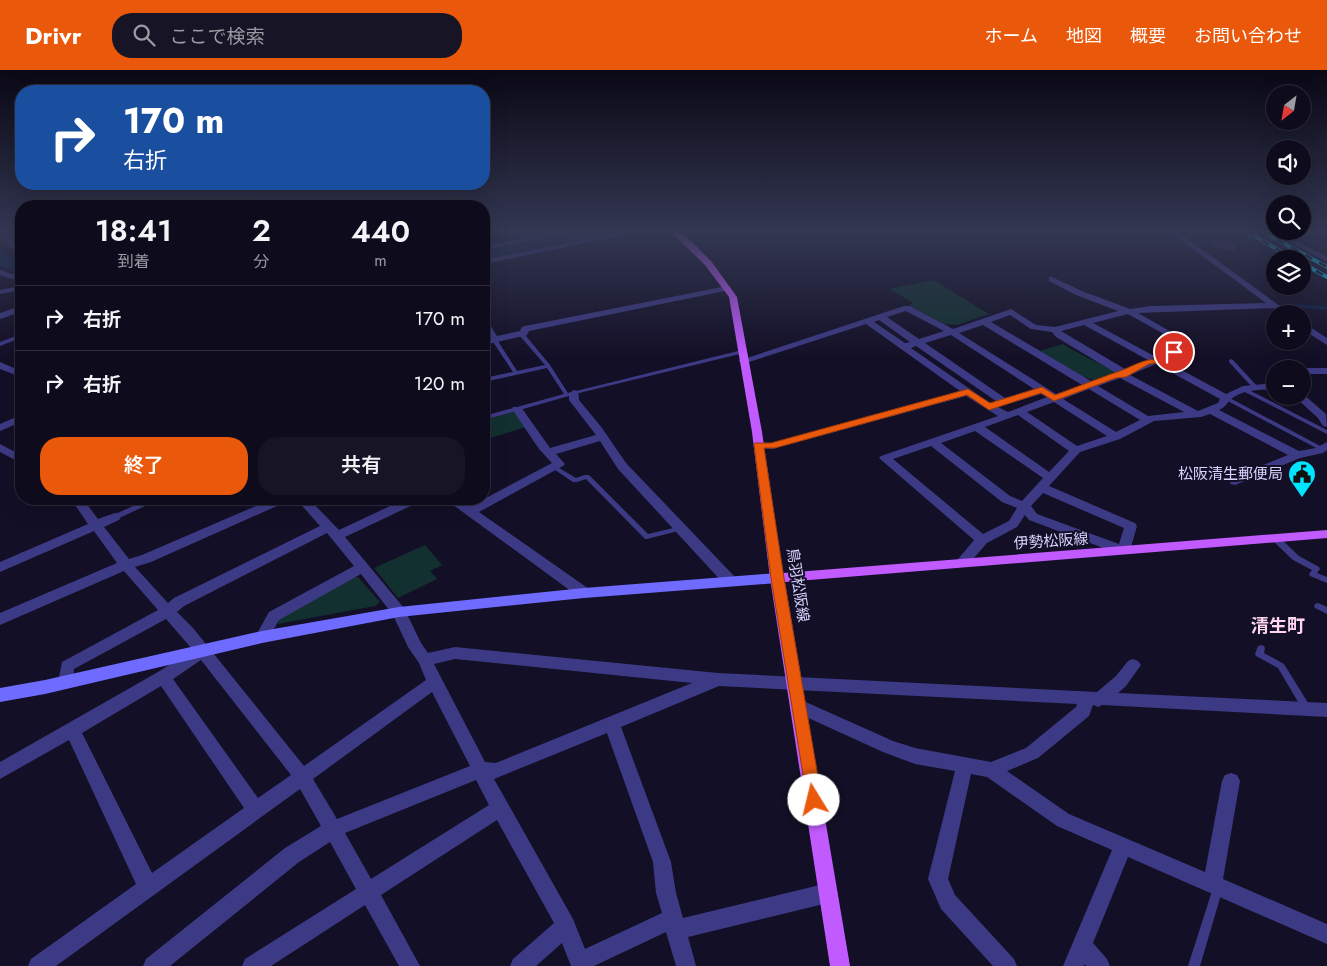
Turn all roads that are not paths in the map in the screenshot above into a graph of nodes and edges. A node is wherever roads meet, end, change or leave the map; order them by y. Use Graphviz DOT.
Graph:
graph roads {
  1 [pos="716,274"];
  2 [pos="1231,274"];
  3 [pos="1052,280"];
  4 [pos="727,288"];
  5 [pos="15,289"];
  6 [pos="0,292"];
  7 [pos="1266,305"];
  8 [pos="1274,305"];
  9 [pos="15,311"];
  10 [pos="1130,312"];
  11 [pos="0,316"];
  12 [pos="880,318"];
  13 [pos="867,321"];
  14 [pos="983,321"];
  15 [pos="1085,322"];
  16 [pos="972,324"];
  17 [pos="1055,330"];
  18 [pos="1311,331"];
  19 [pos="952,332"];
  20 [pos="524,333"];
  21 [pos="15,338"];
  22 [pos="490,341"];
  23 [pos="490,342"];
  24 [pos="915,342"];
  25 [pos="1327,342"];
  26 [pos="0,344"];
  27 [pos="903,347"];
  28 [pos="1013,348"];
  29 [pos="742,356"];
  30 [pos="1158,361"];
  31 [pos="1231,361"];
  32 [pos="0,365"];
  33 [pos="548,366"];
  34 [pos="15,371"];
  35 [pos="1311,371"];
  36 [pos="1327,371"];
  37 [pos="516,373"];
  38 [pos="1123,374"];
  39 [pos="490,378"];
  40 [pos="1089,385"];
  41 [pos="1266,387"];
  42 [pos="1249,388"];
  43 [pos="1042,390"];
  44 [pos="968,392"];
  45 [pos="571,394"];
  46 [pos="1054,398"];
  47 [pos="1226,398"];
  48 [pos="1004,402"];
  49 [pos="1309,405"];
  50 [pos="989,407"];
  51 [pos="517,409"];
  52 [pos="1211,410"];
  53 [pos="1020,412"];
  54 [pos="1195,414"];
  55 [pos="490,416"];
  56 [pos="1007,416"];
  57 [pos="1148,420"];
  58 [pos="15,421"];
  59 [pos="1327,424"];
  60 [pos="977,427"];
  61 [pos="0,428"];
  62 [pos="1327,432"];
  63 [pos="602,437"];
  64 [pos="1116,437"];
  65 [pos="933,442"];
  66 [pos="759,445"];
  67 [pos="0,447"];
  68 [pos="1325,447"];
  69 [pos="1076,450"];
  70 [pos="549,452"];
  71 [pos="1297,455"];
  72 [pos="15,456"];
  73 [pos="554,467"];
  74 [pos="1049,477"];
  75 [pos="1235,481"];
  76 [pos="1040,488"];
  77 [pos="490,501"];
  78 [pos="81,505"];
  79 [pos="141,505"];
  80 [pos="268,505"];
  81 [pos="308,505"];
  82 [pos="400,505"];
  83 [pos="462,505"];
  84 [pos="482,505"];
  85 [pos="1024,506"];
  86 [pos="471,511"];
  87 [pos="115,517"];
  88 [pos="97,526"];
  89 [pos="682,528"];
  90 [pos="333,532"];
  91 [pos="1327,534"];
  92 [pos="1275,538"];
  93 [pos="982,540"];
  94 [pos="1124,551"];
  95 [pos="127,564"];
  96 [pos="961,564"];
  97 [pos="0,566"];
  98 [pos="363,567"];
  99 [pos="777,578"];
  100 [pos="730,580"];
  101 [pos="1327,580"];
  102 [pos="584,593"];
  103 [pos="1318,606"];
  104 [pos="1327,611"];
  105 [pos="167,612"];
  106 [pos="399,612"];
  107 [pos="0,618"];
  108 [pos="262,638"];
  109 [pos="1261,648"];
  110 [pos="203,650"];
  111 [pos="425,660"];
  112 [pos="1133,665"];
  113 [pos="163,677"];
  114 [pos="718,679"];
  115 [pos="66,682"];
  116 [pos="435,682"];
  117 [pos="795,682"];
  118 [pos="0,695"];
  119 [pos="1092,699"];
  120 [pos="799,706"];
  121 [pos="1307,709"];
  122 [pos="1327,710"];
  123 [pos="612,723"];
  124 [pos="72,730"];
  125 [pos="965,764"];
  126 [pos="480,770"];
  127 [pos="991,770"];
  128 [pos="0,771"];
  129 [pos="303,776"];
  130 [pos="1231,781"];
  131 [pos="500,808"];
  132 [pos="256,810"];
  133 [pos="334,830"];
  134 [pos="1123,846"];
  135 [pos="1215,885"];
  136 [pos="148,886"];
  137 [pos="370,892"];
  138 [pos="828,893"];
  139 [pos="675,924"];
  140 [pos="566,926"];
  141 [pos="1327,934"];
  142 [pos="1082,946"];
  143 [pos="581,964"];
  144 [pos="38,966"];
  145 [pos="153,966"];
  146 [pos="252,966"];
  147 [pos="410,966"];
  148 [pos="520,966"];
  149 [pos="686,966"];
  150 [pos="840,966"];
  151 [pos="1007,966"];
  152 [pos="1072,966"];
  153 [pos="1100,966"];
  154 [pos="1194,966"];
  1 -- 4 [label="main road, 鳥羽松阪線"];
  2 -- 8 [label="street"];
  3 -- 10 [label="street"];
  4 -- 20 [label="street"];
  4 -- 29 [label="main road, 鳥羽松阪線"];
  5 -- 6 [label="street"];
  7 -- 10 [label="street"];
  9 -- 11 [label="street"];
  10 -- 15 [label="street"];
  10 -- 30 [label="street"];
  12 -- 13 [label="street"];
  12 -- 19 [label="street"];
  12 -- 24 [label="street"];
  13 -- 27 [label="street"];
  13 -- 29 [label="street"];
  14 -- 16 [label="street"];
  14 -- 17 [label="street"];
  14 -- 40 [label="street"];
  15 -- 17 [label="street"];
  15 -- 30 [label="street"];
  16 -- 19 [label="street"];
  16 -- 28 [label="street"];
  17 -- 38 [label="street"];
  18 -- 25 [label="street"];
  19 -- 24 [label="street"];
  19 -- 43 [label="street"];
  20 -- 22 [label="street"];
  20 -- 33 [label="lane"];
  21 -- 26 [label="lane"];
  23 -- 37 [label="lane"];
  24 -- 27 [label="street"];
  24 -- 48 [label="street"];
  27 -- 44 [label="street"];
  29 -- 45 [label="lane"];
  29 -- 66 [label="main road, 鳥羽松阪線"];
  30 -- 38 [label="street"];
  30 -- 47 [label="street"];
  31 -- 42 [label="lane"];
  32 -- 34 [label="street"];
  33 -- 37 [label="lane"];
  33 -- 45 [label="lane"];
  35 -- 36 [label="street"];
  37 -- 39 [label="lane"];
  38 -- 40 [label="street"];
  38 -- 54 [label="street"];
  40 -- 46 [label="street"];
  40 -- 57 [label="street"];
  41 -- 42 [label="street"];
  42 -- 47 [label="street"];
  42 -- 62 [label="lane"];
  43 -- 46 [label="street"];
  43 -- 48 [label="street"];
  44 -- 50 [label="street"];
  44 -- 66 [label="street"];
  45 -- 51 [label="lane"];
  45 -- 63 [label="street"];
  46 -- 53 [label="street"];
  46 -- 64 [label="street"];
  47 -- 52 [label="street"];
  47 -- 68 [label="lane"];
  48 -- 50 [label="street"];
  49 -- 59 [label="street"];
  50 -- 56 [label="street"];
  51 -- 55 [label="lane"];
  51 -- 70 [label="street"];
  52 -- 54 [label="street"];
  52 -- 71 [label="street"];
  53 -- 56 [label="street"];
  53 -- 69 [label="street"];
  54 -- 57 [label="street"];
  56 -- 60 [label="street"];
  57 -- 64 [label="street"];
  58 -- 61 [label="street"];
  60 -- 65 [label="street"];
  60 -- 74 [label="street"];
  63 -- 70 [label="street"];
  63 -- 89 [label="street"];
  64 -- 69 [label="street"];
  65 -- 85 [label="street"];
  65 -- 93 [label="street"];
  66 -- 99 [label="main road, 鳥羽松阪線"];
  67 -- 72 [label="street"];
  68 -- 71 [label="street"];
  69 -- 74 [label="street"];
  70 -- 73 [label="street"];
  71 -- 75 [label="street"];
  73 -- 77 [label="street"];
  73 -- 89 [label="lane"];
  74 -- 76 [label="street"];
  76 -- 85 [label="street"];
  76 -- 94 [label="street"];
  78 -- 88 [label="street"];
  79 -- 87 [label="lane"];
  80 -- 95 [label="street"];
  81 -- 90 [label="street"];
  82 -- 90 [label="street"];
  83 -- 86 [label="street"];
  84 -- 86 [label="street"];
  85 -- 93 [label="street"];
  85 -- 94 [label="street"];
  86 -- 102 [label="street"];
  87 -- 88 [label="street"];
  88 -- 95 [label="street"];
  88 -- 97 [label="street"];
  89 -- 100 [label="street"];
  90 -- 98 [label="street"];
  90 -- 105 [label="street"];
  91 -- 92 [label="main road, 伊勢松阪線"];
  92 -- 94 [label="main road, 伊勢松阪線"];
  92 -- 101 [label="lane"];
  93 -- 96 [label="street"];
  94 -- 96 [label="main road, 伊勢松阪線"];
  95 -- 105 [label="street"];
  95 -- 107 [label="street"];
  96 -- 99 [label="main road, 伊勢松阪線"];
  98 -- 106 [label="street"];
  98 -- 108 [label="street"];
  99 -- 100 [label="street"];
  99 -- 117 [label="main road, 鳥羽松阪線"];
  100 -- 102 [label="street"];
  102 -- 106 [label="street"];
  103 -- 104 [label="lane"];
  105 -- 110 [label="street"];
  105 -- 115 [label="street"];
  106 -- 108 [label="street"];
  106 -- 111 [label="street"];
  108 -- 110 [label="street"];
  109 -- 121 [label="lane"];
  110 -- 113 [label="street"];
  110 -- 115 [label="street"];
  110 -- 129 [label="street"];
  111 -- 114 [label="street"];
  111 -- 116 [label="street"];
  112 -- 119 [label="street"];
  113 -- 124 [label="street"];
  113 -- 132 [label="street"];
  114 -- 117 [label="street"];
  114 -- 123 [label="street"];
  115 -- 118 [label="street"];
  116 -- 126 [label="street"];
  116 -- 129 [label="street"];
  117 -- 119 [label="street"];
  117 -- 120 [label="main road, 鳥羽松阪線"];
  119 -- 121 [label="street"];
  119 -- 127 [label="street"];
  120 -- 125 [label="street"];
  120 -- 138 [label="main road, 鳥羽松阪線"];
  121 -- 122 [label="street"];
  123 -- 126 [label="street"];
  123 -- 139 [label="street"];
  124 -- 128 [label="street"];
  124 -- 136 [label="street"];
  125 -- 127 [label="street"];
  125 -- 151 [label="street"];
  126 -- 131 [label="street"];
  126 -- 133 [label="street"];
  127 -- 134 [label="street"];
  129 -- 132 [label="street"];
  129 -- 133 [label="street"];
  130 -- 135 [label="street"];
  131 -- 137 [label="street"];
  131 -- 140 [label="street"];
  132 -- 136 [label="street"];
  133 -- 137 [label="street"];
  133 -- 145 [label="street"];
  134 -- 135 [label="street"];
  134 -- 142 [label="street"];
  135 -- 141 [label="street"];
  135 -- 154 [label="lane"];
  136 -- 144 [label="street"];
  137 -- 146 [label="street"];
  137 -- 147 [label="street"];
  138 -- 139 [label="street"];
  138 -- 150 [label="main road, 鳥羽松阪線"];
  139 -- 143 [label="street"];
  139 -- 149 [label="street"];
  140 -- 143 [label="street"];
  140 -- 148 [label="street"];
  142 -- 152 [label="street"];
  142 -- 153 [label="street"];
}
